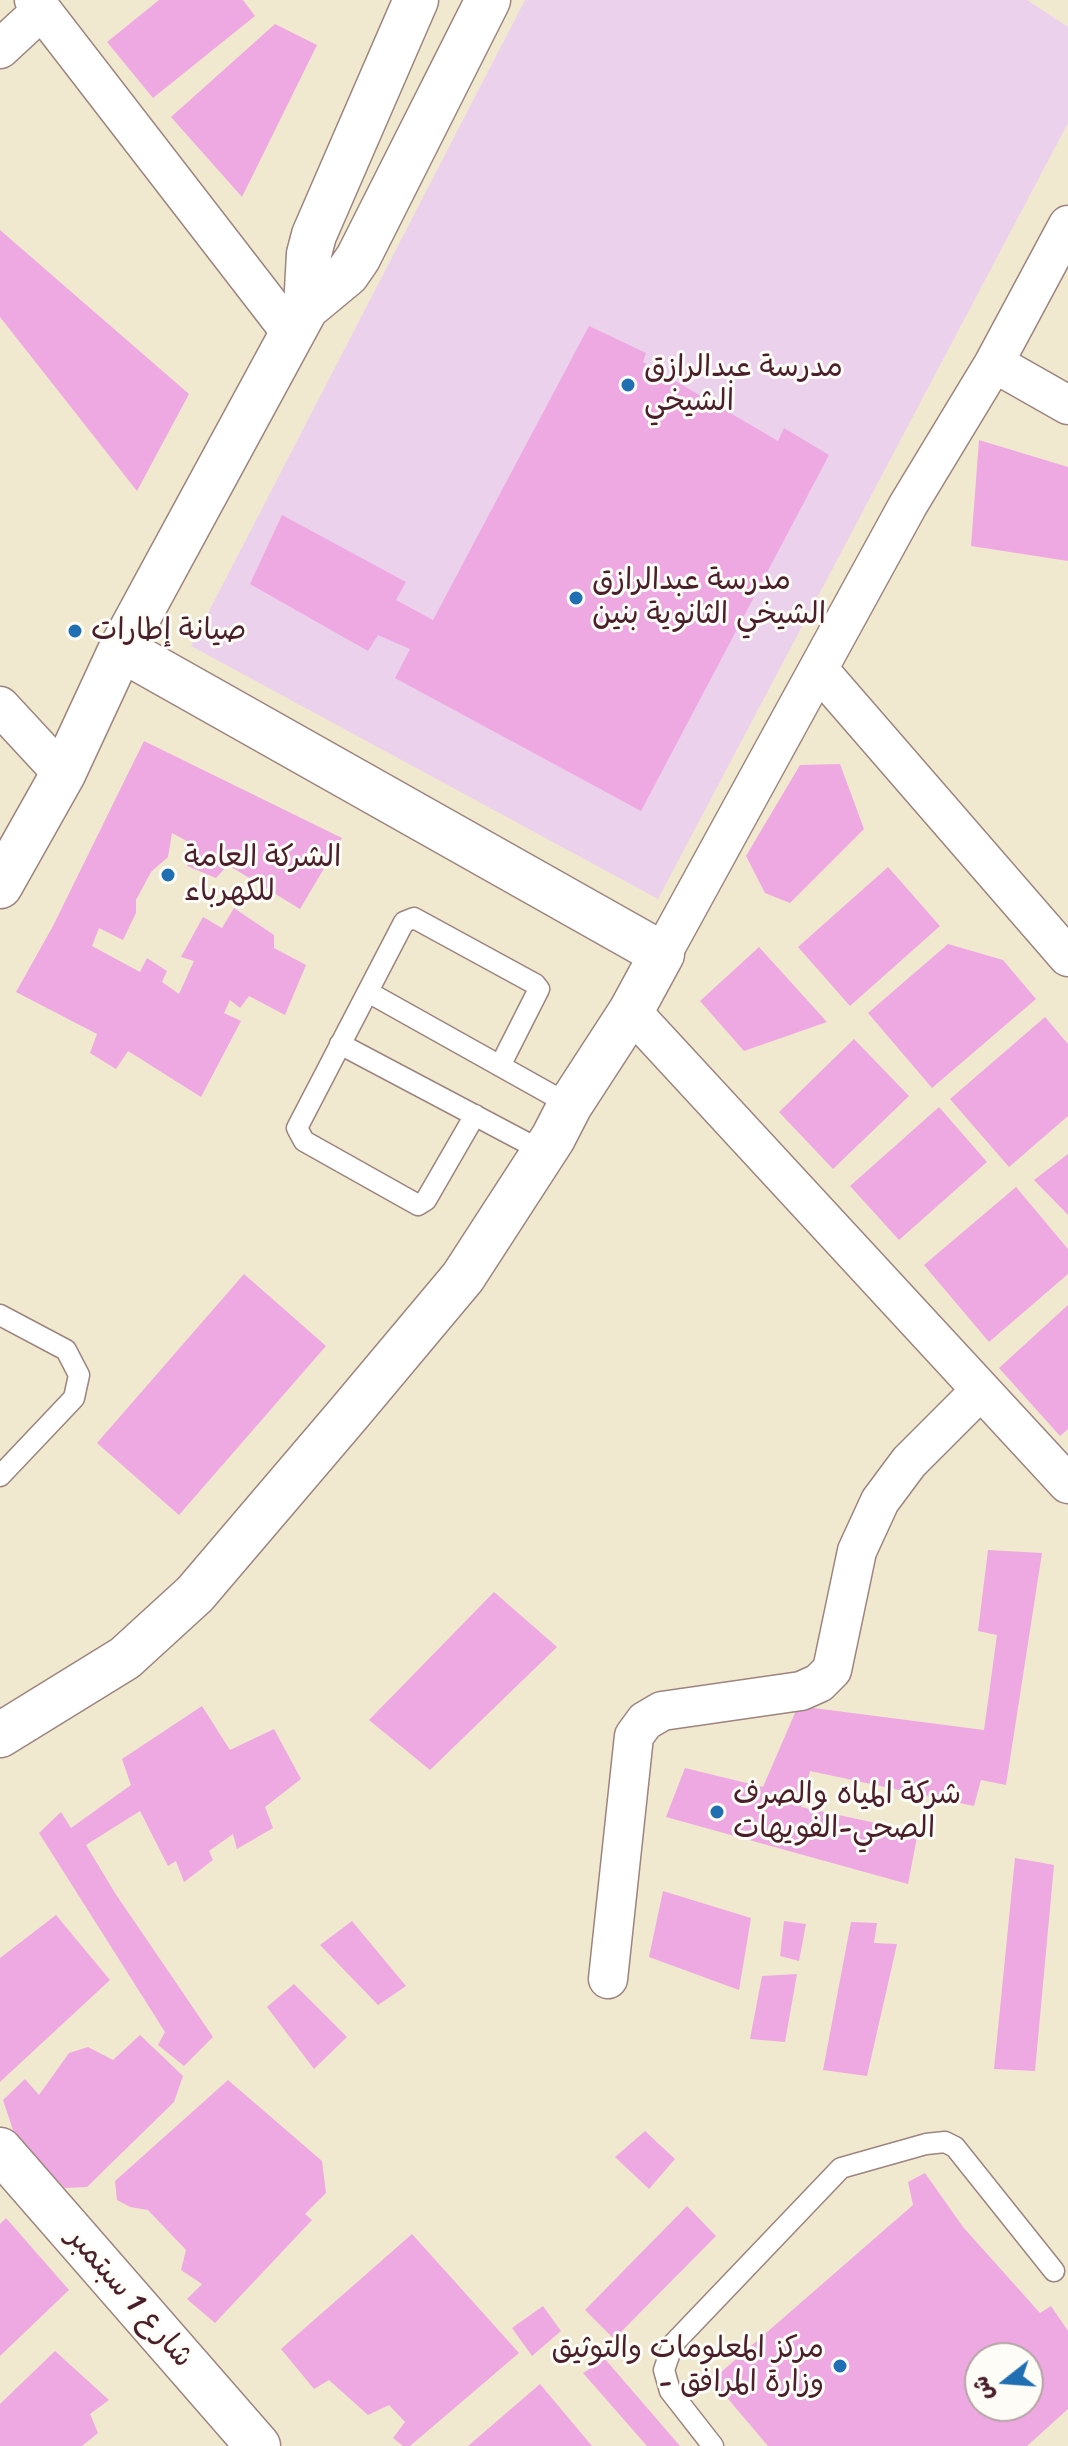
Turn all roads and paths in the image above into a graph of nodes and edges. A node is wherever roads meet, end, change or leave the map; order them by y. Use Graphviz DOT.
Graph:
graph roads {
  1 [pos="416,0"];
  2 [pos="488,0"];
  3 [pos="38,5"];
  4 [pos="0,49"];
  5 [pos="1068,225"];
  6 [pos="299,321"];
  7 [pos="994,363"];
  8 [pos="1068,405"];
  9 [pos="121,649"];
  10 [pos="819,670"];
  11 [pos="0,706"];
  12 [pos="63,774"];
  13 [pos="0,886"];
  14 [pos="662,954"];
  15 [pos="1068,957"];
  16 [pos="368,992"];
  17 [pos="631,1011"];
  18 [pos="340,1044"];
  19 [pos="500,1066"];
  20 [pos="570,1105"];
  21 [pos="475,1115"];
  22 [pos="544,1152"];
  23 [pos="0,1315"];
  24 [pos="981,1390"];
  25 [pos="0,1476"];
  26 [pos="1068,1484"];
  27 [pos="0,1735"];
  28 [pos="608,1979"];
  29 [pos="0,2150"];
  30 [pos="1054,2271"];
  31 [pos="258,2446"];
  32 [pos="713,2446"];
  1 -- 6 [label="street"];
  2 -- 6 [label="street"];
  3 -- 4 [label="street"];
  3 -- 6 [label="street"];
  5 -- 7 [label="street"];
  6 -- 9 [label="street"];
  7 -- 8 [label="street"];
  7 -- 10 [label="street"];
  9 -- 12 [label="street"];
  9 -- 14 [label="street"];
  10 -- 14 [label="street"];
  10 -- 15 [label="street"];
  11 -- 12 [label="street"];
  12 -- 13 [label="street"];
  14 -- 17 [label="street"];
  16 -- 18 [label="lane"];
  16 -- 19 [label="lane"];
  16 -- 19 [label="lane"];
  17 -- 20 [label="street"];
  17 -- 24 [label="street"];
  18 -- 21 [label="lane"];
  18 -- 21 [label="lane"];
  19 -- 20 [label="lane"];
  20 -- 22 [label="street"];
  21 -- 22 [label="lane"];
  22 -- 27 [label="street"];
  23 -- 25 [label="lane"];
  24 -- 26 [label="street"];
  24 -- 28 [label="street"];
  29 -- 31 [label="street, شارع 1 سبتمبر"];
  30 -- 32 [label="lane"];
}
